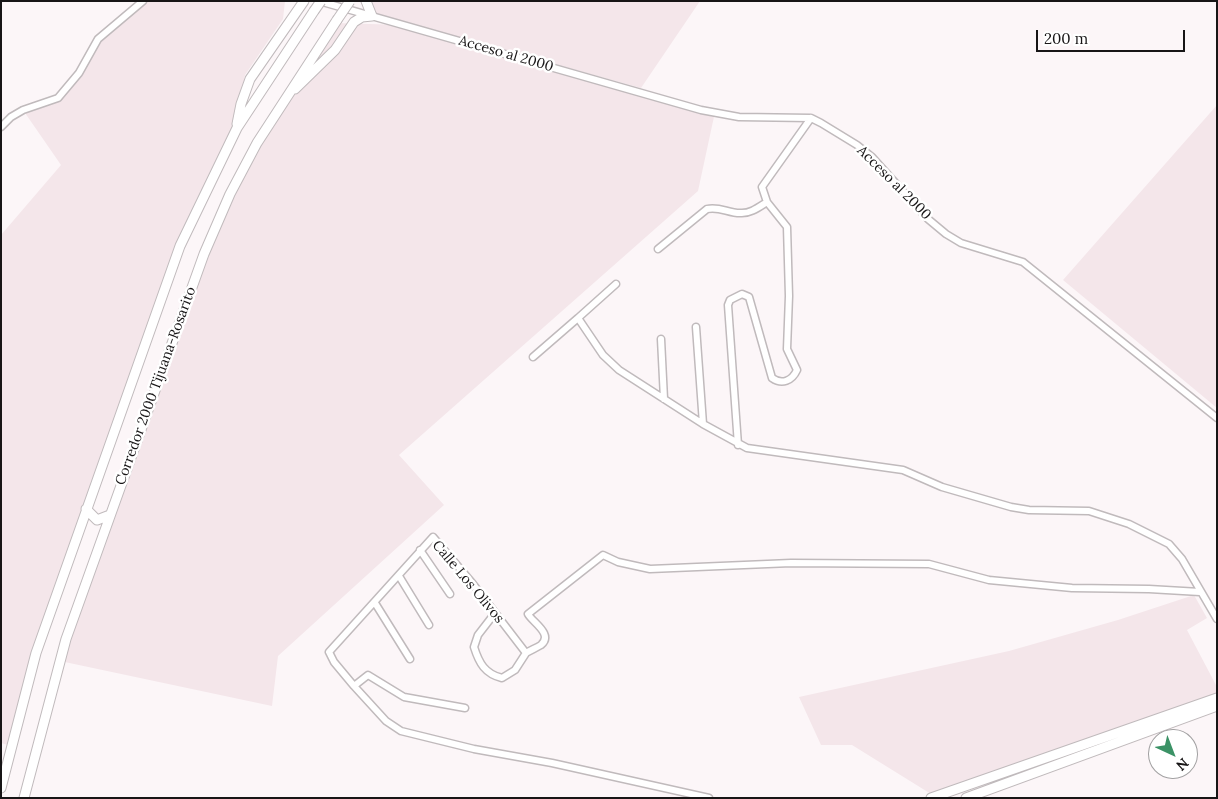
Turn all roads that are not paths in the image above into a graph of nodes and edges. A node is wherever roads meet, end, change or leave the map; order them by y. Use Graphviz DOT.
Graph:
graph roads {
  1 [pos="143,1"];
  2 [pos="304,1"];
  3 [pos="320,1"];
  4 [pos="350,1"];
  5 [pos="366,1"];
  6 [pos="372,16"];
  7 [pos="287,96"];
  8 [pos="811,118"];
  9 [pos="1,127"];
  10 [pos="237,128"];
  11 [pos="767,202"];
  12 [pos="658,249"];
  13 [pos="616,284"];
  14 [pos="578,318"];
  15 [pos="696,327"];
  16 [pos="661,339"];
  17 [pos="533,357"];
  18 [pos="664,399"];
  19 [pos="1217,418"];
  20 [pos="703,424"];
  21 [pos="738,445"];
  22 [pos="86,509"];
  23 [pos="110,515"];
  24 [pos="420,550"];
  25 [pos="399,576"];
  26 [pos="1200,592"];
  27 [pos="450,594"];
  28 [pos="374,603"];
  29 [pos="495,613"];
  30 [pos="1217,619"];
  31 [pos="429,625"];
  32 [pos="526,654"];
  33 [pos="410,659"];
  34 [pos="354,686"];
  35 [pos="1215,700"];
  36 [pos="465,708"];
  37 [pos="3,778"];
  38 [pos="1,788"];
  39 [pos="24,798"];
  40 [pos="709,798"];
  41 [pos="931,798"];
  42 [pos="966,798"];
  1 -- 9 [label="street"];
  2 -- 10 [label="highway"];
  3 -- 6 [label="street, Acceso al 2000"];
  3 -- 10 [label="highway, Corredor 2000 Tijuana-Rosarito, bridge"];
  4 -- 7 [label="highway, Corredor 2000 Tijuana-Rosarito, bridge"];
  5 -- 6 [label="highway"];
  6 -- 7 [label="highway"];
  6 -- 8 [label="street, Acceso al 2000"];
  7 -- 23 [label="highway, Corredor 2000 Tijuana-Rosarito"];
  8 -- 11 [label="street"];
  8 -- 19 [label="street, Acceso al 2000"];
  10 -- 22 [label="highway, Corredor 2000 Tijuana-Rosarito"];
  11 -- 12 [label="street"];
  11 -- 21 [label="street"];
  13 -- 14 [label="street"];
  14 -- 17 [label="street"];
  14 -- 18 [label="street"];
  15 -- 20 [label="street"];
  16 -- 18 [label="street"];
  18 -- 20 [label="street"];
  20 -- 21 [label="street"];
  21 -- 26 [label="street"];
  22 -- 23 [label="highway"];
  22 -- 37 [label="highway, Corredor 2000 Tijuana-Rosarito"];
  23 -- 39 [label="highway, Corredor 2000 Tijuana-Rosarito"];
  24 -- 25 [label="street, Calle Los Olivos"];
  24 -- 27 [label="street"];
  24 -- 29 [label="street, Calle Los Olivos"];
  25 -- 28 [label="street, Calle Los Olivos"];
  25 -- 31 [label="street"];
  26 -- 30 [label="street"];
  26 -- 32 [label="street"];
  28 -- 33 [label="street"];
  28 -- 34 [label="street, Calle Los Olivos"];
  29 -- 32 [label="street, Calle Los Olivos"];
  29 -- 32 [label="street"];
  34 -- 36 [label="street"];
  34 -- 40 [label="street"];
  35 -- 41 [label="highway"];
  35 -- 42 [label="highway"];
  37 -- 38 [label="highway, Corredor 2000 Tijuana-Rosarito"];
}
